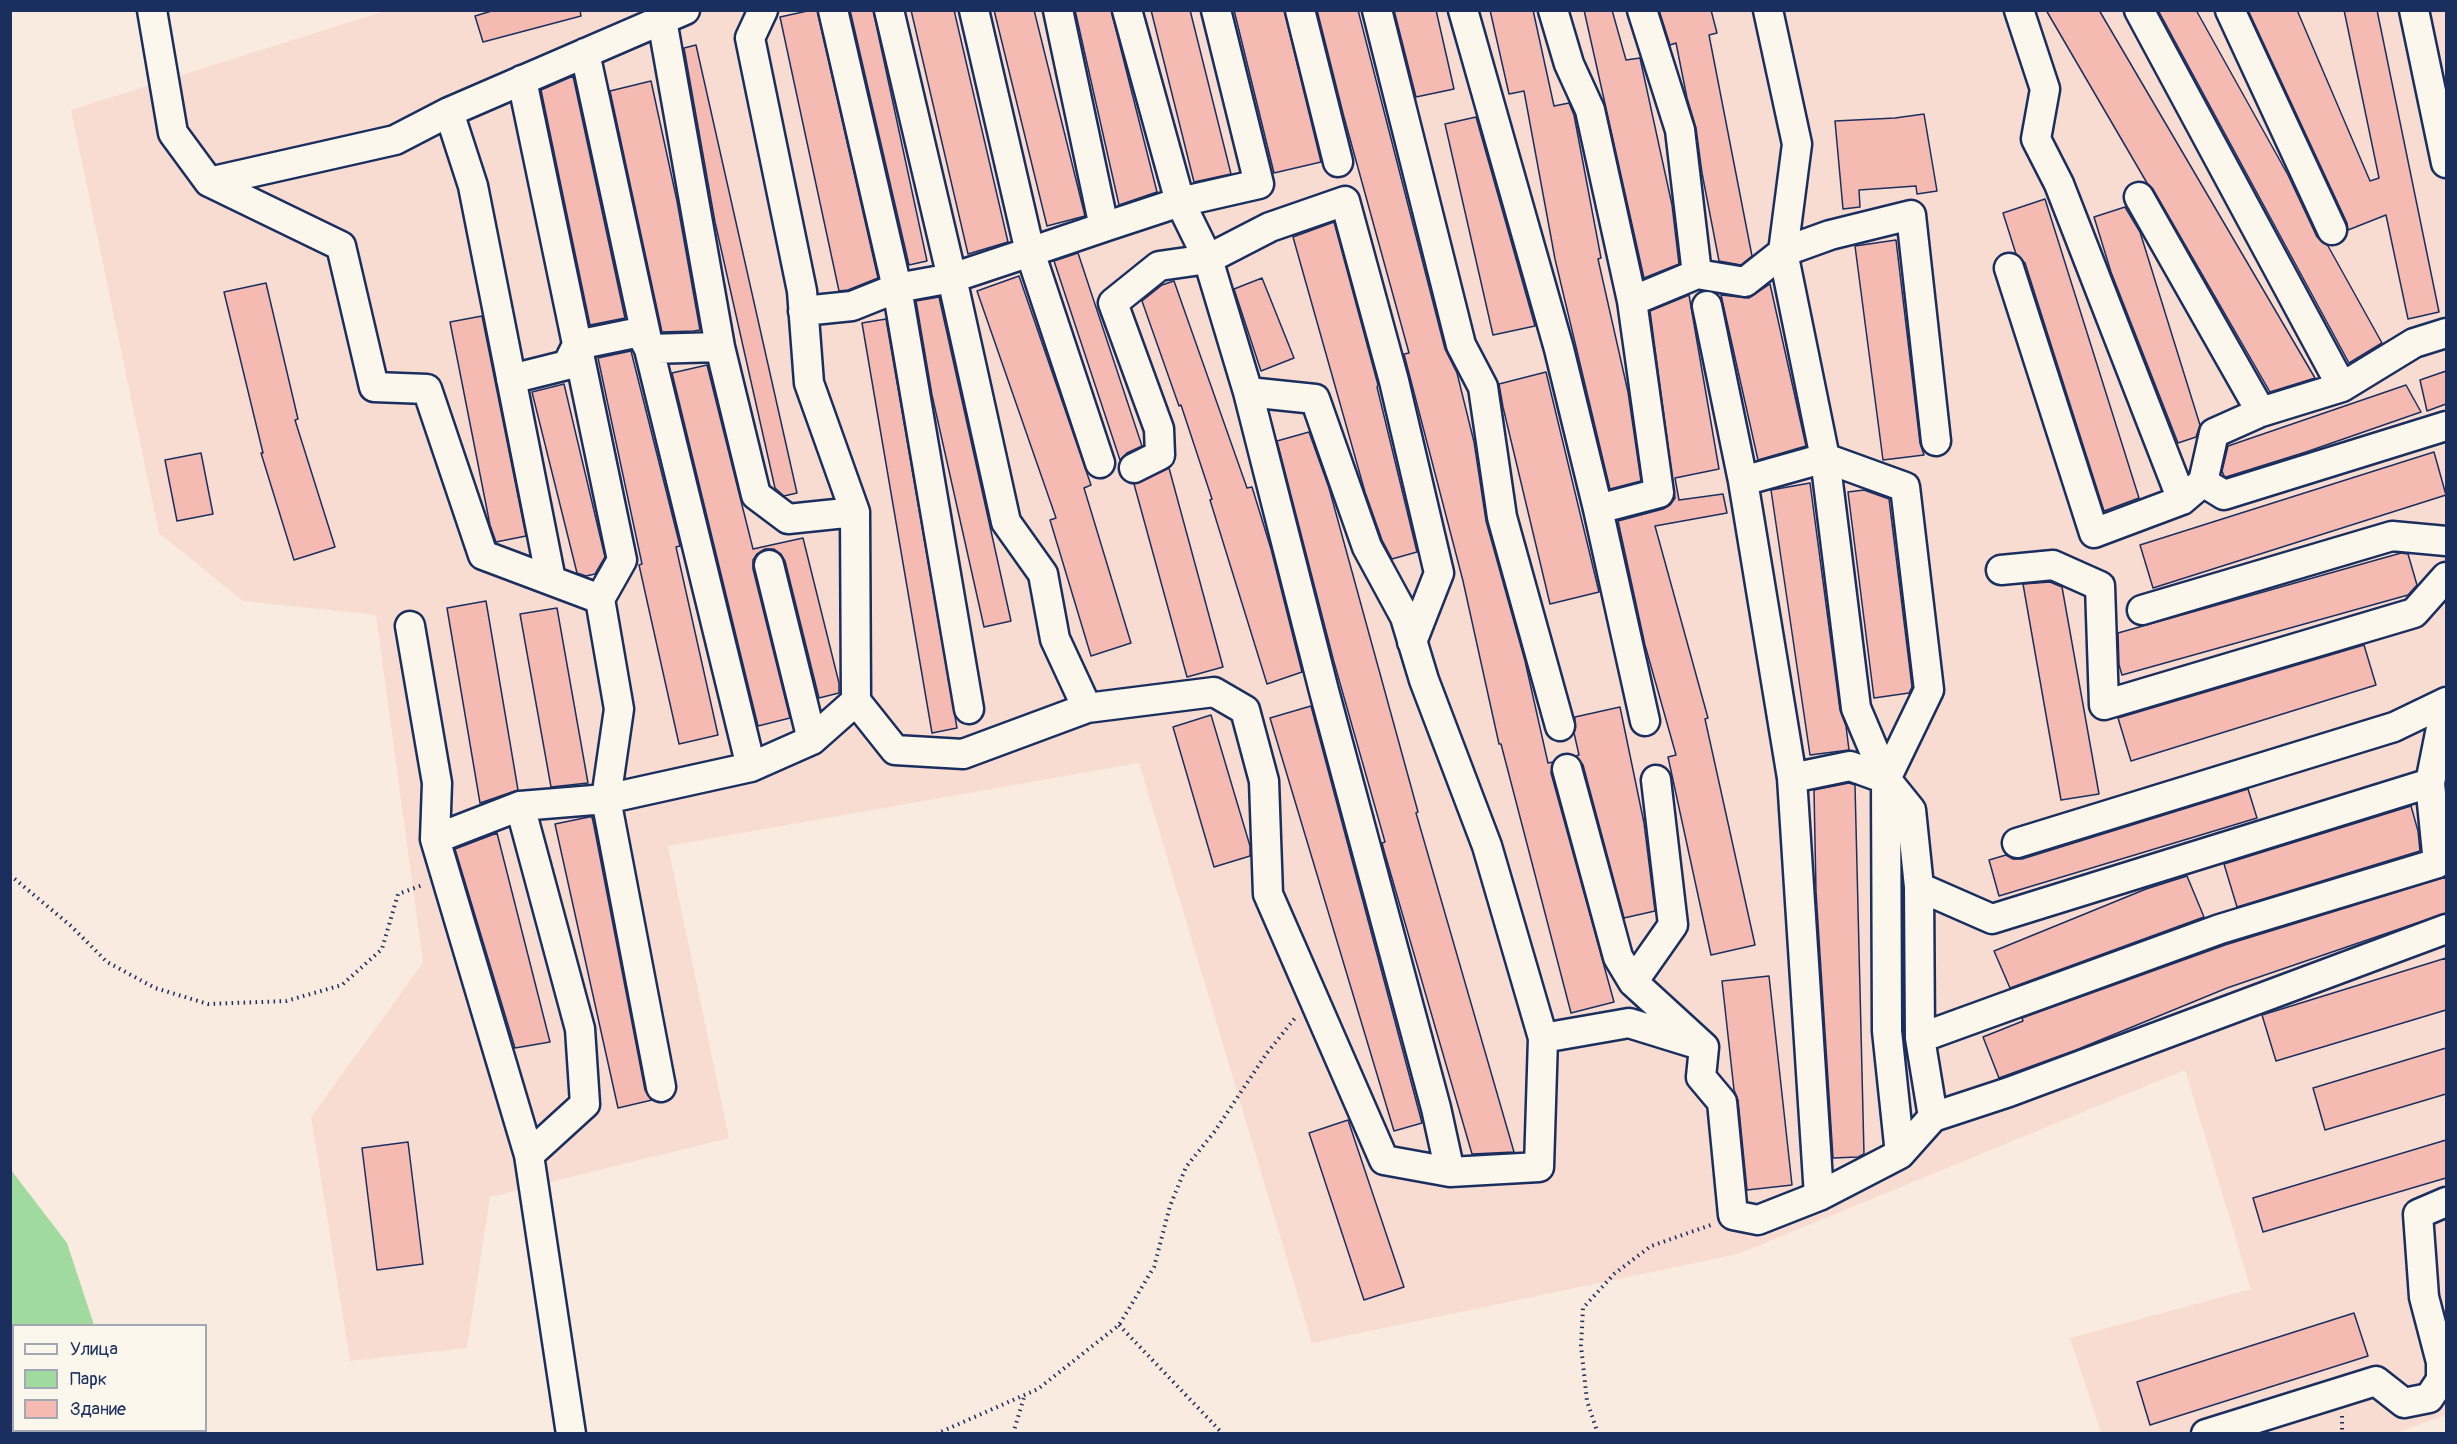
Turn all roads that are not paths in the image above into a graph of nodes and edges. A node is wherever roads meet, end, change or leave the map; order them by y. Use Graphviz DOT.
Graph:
graph roads {
  1 [pos="153,10"];
  2 [pos="763,10"];
  3 [pos="833,10"];
  4 [pos="889,10"];
  5 [pos="974,10"];
  6 [pos="1058,10"];
  7 [pos="1127,10"];
  8 [pos="1216,10"];
  9 [pos="1300,10"];
  10 [pos="1377,10"];
  11 [pos="1463,10"];
  12 [pos="1553,10"];
  13 [pos="1642,10"];
  14 [pos="1768,10"];
  15 [pos="2019,10"];
  16 [pos="2139,10"];
  17 [pos="2230,10"];
  18 [pos="2414,10"];
  19 [pos="673,15"];
  20 [pos="585,53"];
  21 [pos="522,81"];
  22 [pos="449,112"];
  23 [pos="1338,162"];
  24 [pos="2446,163"];
  25 [pos="209,182"];
  26 [pos="2139,196"];
  27 [pos="1179,202"];
  28 [pos="1104,226"];
  29 [pos="2332,230"];
  30 [pos="1030,252"];
  31 [pos="1783,252"];
  32 [pos="1208,259"];
  33 [pos="2009,268"];
  34 [pos="1697,274"];
  35 [pos="952,278"];
  36 [pos="897,288"];
  37 [pos="1632,301"];
  38 [pos="1707,306"];
  39 [pos="803,311"];
  40 [pos="2446,333"];
  41 [pos="577,345"];
  42 [pos="720,347"];
  43 [pos="649,349"];
  44 [pos="511,379"];
  45 [pos="2342,387"];
  46 [pos="1248,392"];
  47 [pos="2260,412"];
  48 [pos="2446,426"];
  49 [pos="1936,441"];
  50 [pos="1825,458"];
  51 [pos="1100,463"];
  52 [pos="1134,468"];
  53 [pos="1743,481"];
  54 [pos="2193,491"];
  55 [pos="1598,509"];
  56 [pos="855,512"];
  57 [pos="2446,541"];
  58 [pos="769,565"];
  59 [pos="2001,570"];
  60 [pos="2446,577"];
  61 [pos="551,580"];
  62 [pos="600,599"];
  63 [pos="2142,610"];
  64 [pos="410,626"];
  65 [pos="1412,642"];
  66 [pos="856,701"];
  67 [pos="2446,702"];
  68 [pos="1087,708"];
  69 [pos="969,709"];
  70 [pos="1645,721"];
  71 [pos="1560,726"];
  72 [pos="812,740"];
  73 [pos="751,767"];
  74 [pos="1567,769"];
  75 [pos="1792,778"];
  76 [pos="1886,779"];
  77 [pos="1656,780"];
  78 [pos="2430,783"];
  79 [pos="606,799"];
  80 [pos="520,806"];
  81 [pos="435,839"];
  82 [pos="2016,843"];
  83 [pos="1919,887"];
  84 [pos="2446,928"];
  85 [pos="1633,982"];
  86 [pos="1543,1038"];
  87 [pos="1920,1038"];
  88 [pos="1704,1047"];
  89 [pos="661,1087"];
  90 [pos="1933,1117"];
  91 [pos="1900,1154"];
  92 [pos="529,1155"];
  93 [pos="1450,1172"];
  94 [pos="1819,1196"];
  95 [pos="2446,1202"];
  96 [pos="571,1434"];
  97 [pos="2206,1434"];
  1 -- 25 [label="lane"];
  2 -- 39 [label="lane"];
  3 -- 36 [label="lane"];
  4 -- 35 [label="lane"];
  5 -- 30 [label="lane"];
  6 -- 28 [label="lane"];
  7 -- 27 [label="lane"];
  8 -- 27 [label="lane"];
  9 -- 23 [label="lane"];
  10 -- 71 [label="lane"];
  11 -- 55 [label="lane"];
  12 -- 37 [label="lane"];
  13 -- 34 [label="lane"];
  14 -- 31 [label="lane"];
  15 -- 54 [label="lane"];
  16 -- 45 [label="lane"];
  17 -- 29 [label="lane"];
  18 -- 24 [label="lane"];
  19 -- 20 [label="lane"];
  19 -- 42 [label="lane"];
  20 -- 21 [label="lane"];
  20 -- 43 [label="lane"];
  21 -- 22 [label="lane"];
  21 -- 41 [label="lane"];
  22 -- 25 [label="lane"];
  22 -- 44 [label="lane"];
  25 -- 61 [label="lane"];
  26 -- 47 [label="lane"];
  27 -- 28 [label="lane"];
  27 -- 32 [label="lane"];
  28 -- 30 [label="lane"];
  30 -- 35 [label="lane"];
  30 -- 51 [label="lane"];
  31 -- 34 [label="lane"];
  31 -- 49 [label="lane"];
  31 -- 50 [label="lane"];
  32 -- 46 [label="lane"];
  32 -- 52 [label="lane"];
  32 -- 65 [label="lane"];
  33 -- 54 [label="lane"];
  34 -- 37 [label="lane"];
  35 -- 36 [label="lane"];
  35 -- 68 [label="lane"];
  36 -- 39 [label="lane"];
  36 -- 69 [label="lane"];
  37 -- 55 [label="lane"];
  38 -- 53 [label="lane"];
  39 -- 56 [label="lane"];
  40 -- 45 [label="lane"];
  41 -- 43 [label="lane"];
  41 -- 44 [label="lane"];
  41 -- 62 [label="lane"];
  42 -- 43 [label="lane"];
  42 -- 56 [label="lane"];
  43 -- 73 [label="lane"];
  44 -- 61 [label="lane"];
  45 -- 47 [label="lane"];
  46 -- 65 [label="lane"];
  46 -- 93 [label="lane"];
  47 -- 54 [label="lane"];
  48 -- 54 [label="lane"];
  50 -- 53 [label="lane"];
  50 -- 76 [label="lane"];
  50 -- 76 [label="lane"];
  53 -- 75 [label="lane"];
  55 -- 70 [label="lane"];
  56 -- 66 [label="lane"];
  57 -- 63 [label="lane"];
  58 -- 72 [label="lane"];
  59 -- 60 [label="lane"];
  61 -- 62 [label="lane"];
  62 -- 79 [label="lane"];
  64 -- 81 [label="lane"];
  65 -- 86 [label="lane"];
  66 -- 68 [label="lane"];
  66 -- 72 [label="lane"];
  67 -- 78 [label="lane"];
  67 -- 82 [label="lane"];
  68 -- 93 [label="lane"];
  72 -- 73 [label="lane"];
  73 -- 79 [label="lane"];
  74 -- 85 [label="lane"];
  75 -- 76 [label="lane"];
  75 -- 94 [label="lane"];
  76 -- 83 [label="lane"];
  76 -- 91 [label="lane"];
  77 -- 85 [label="lane"];
  78 -- 83 [label="lane"];
  78 -- 87 [label="lane"];
  79 -- 80 [label="lane"];
  79 -- 89 [label="lane"];
  80 -- 81 [label="lane"];
  80 -- 92 [label="lane"];
  81 -- 92 [label="lane"];
  83 -- 87 [label="lane"];
  84 -- 90 [label="lane"];
  85 -- 88 [label="lane"];
  86 -- 88 [label="lane"];
  86 -- 93 [label="lane"];
  87 -- 90 [label="lane"];
  88 -- 94 [label="lane"];
  90 -- 91 [label="lane"];
  91 -- 94 [label="lane"];
  92 -- 96 [label="lane"];
  95 -- 97 [label="lane"];
}
